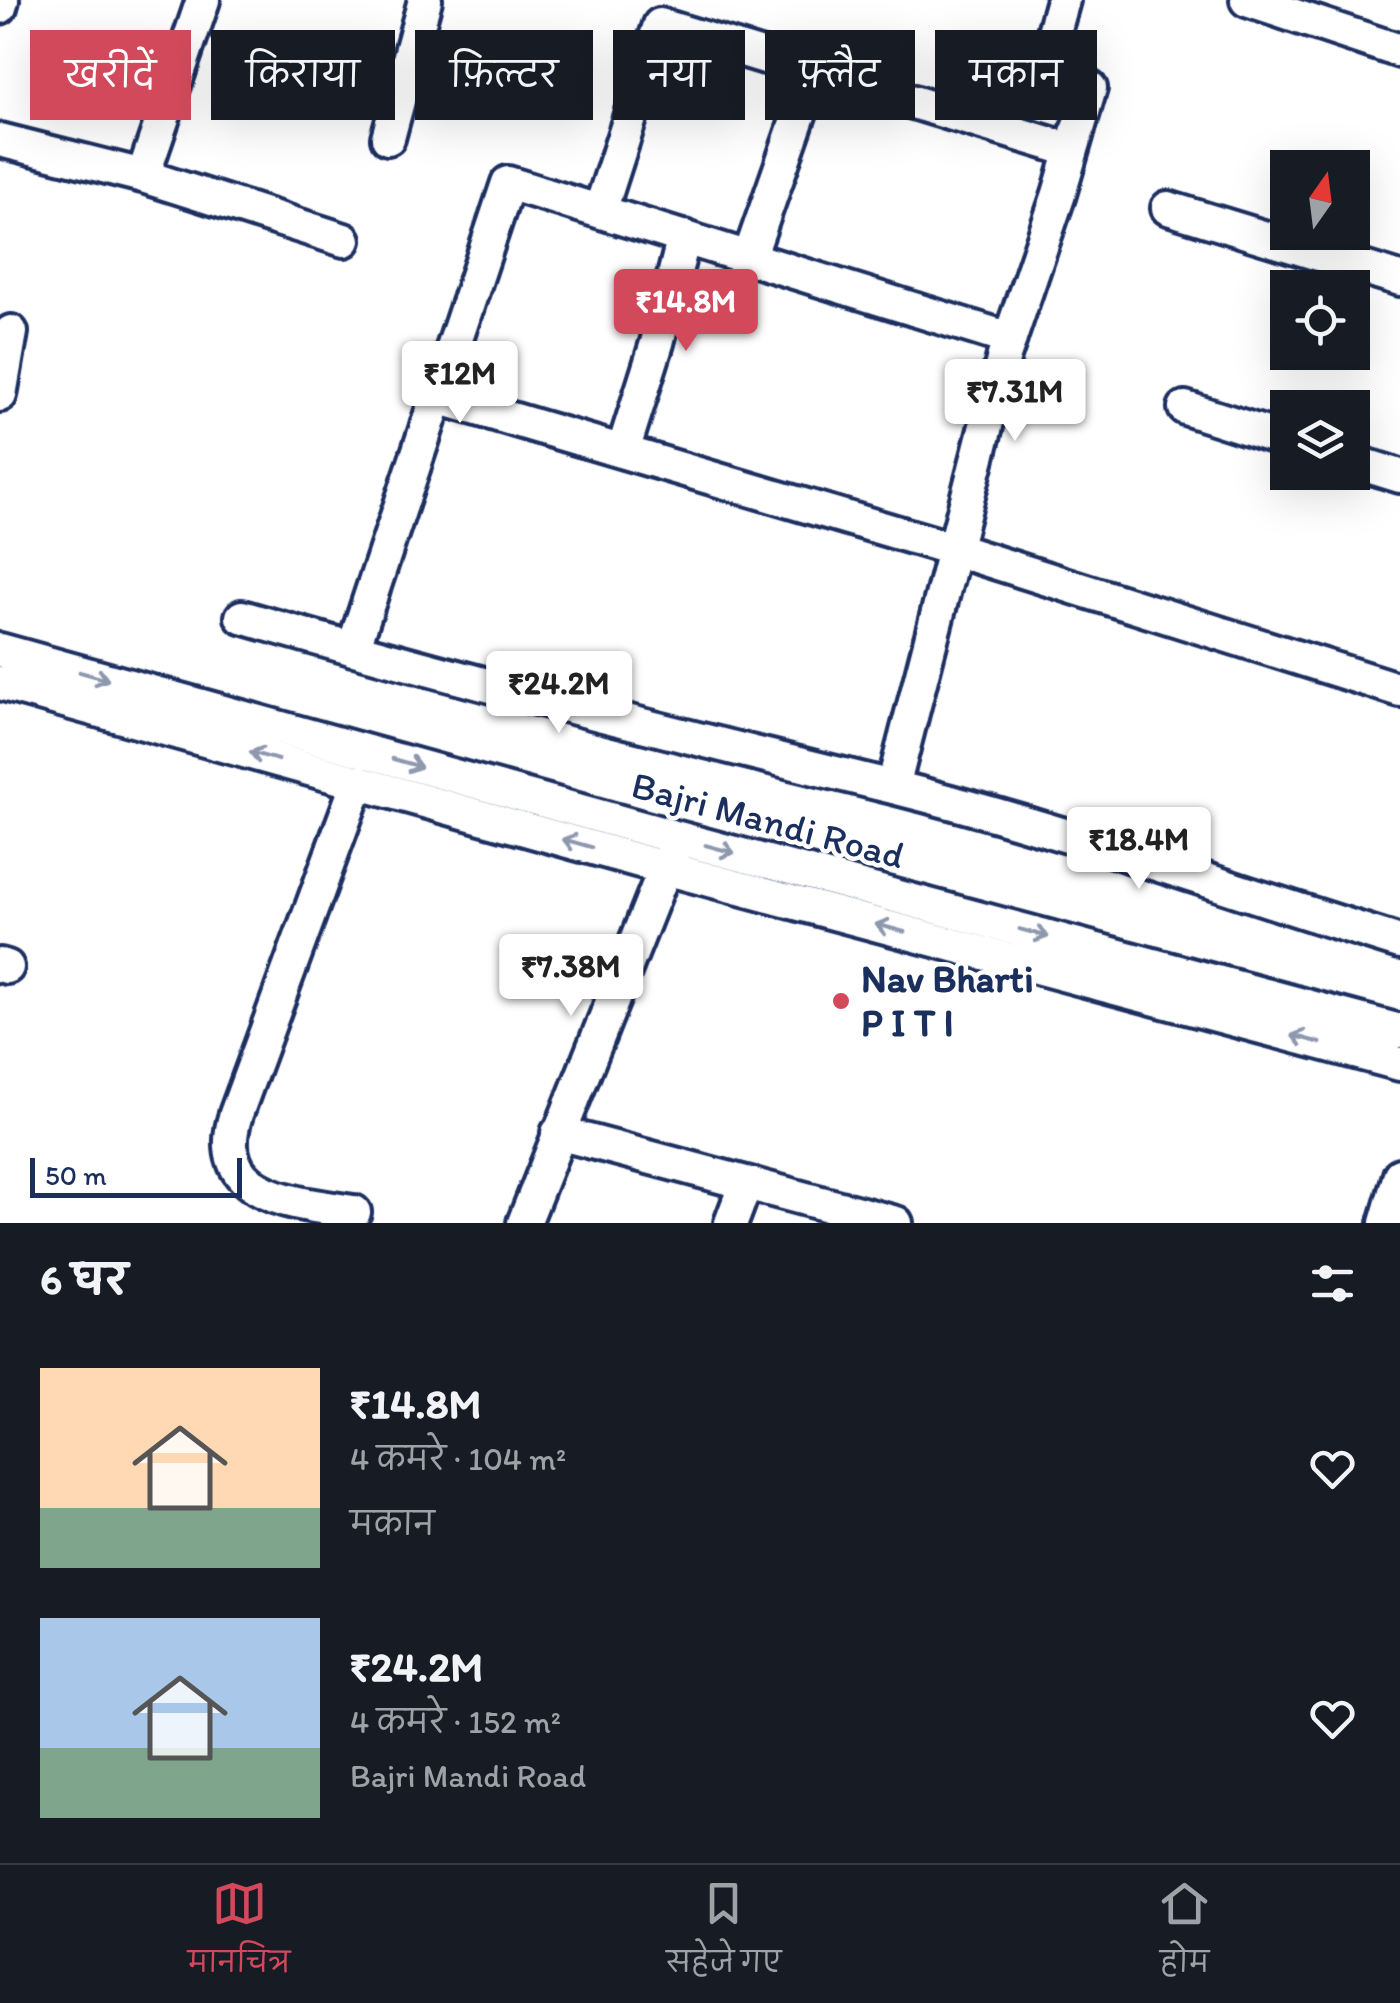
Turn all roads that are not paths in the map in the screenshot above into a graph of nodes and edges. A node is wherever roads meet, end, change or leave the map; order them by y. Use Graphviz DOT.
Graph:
graph roads {
  1 [pos="203,0"];
  2 [pos="425,0"];
  3 [pos="1063,0"];
  4 [pos="1247,0"];
  5 [pos="1055,30"];
  6 [pos="1400,51"];
  7 [pos="765,57"];
  8 [pos="915,103"];
  9 [pos="797,120"];
  10 [pos="1080,120"];
  11 [pos="388,138"];
  12 [pos="0,140"];
  13 [pos="1071,150"];
  14 [pos="143,176"];
  15 [pos="1168,208"];
  16 [pos="600,211"];
  17 [pos="684,237"];
  18 [pos="344,240"];
  19 [pos="749,258"];
  20 [pos="1400,279"];
  21 [pos="11,332"];
  22 [pos="1010,339"];
  23 [pos="0,395"];
  24 [pos="437,397"];
  25 [pos="1185,408"];
  26 [pos="1270,434"];
  27 [pos="623,452"];
  28 [pos="1370,467"];
  29 [pos="1400,476"];
  30 [pos="956,550"];
  31 [pos="242,617"];
  32 [pos="353,649"];
  33 [pos="0,650"];
  34 [pos="0,683"];
  35 [pos="1400,690"];
  36 [pos="358,782"];
  37 [pos="894,788"];
  38 [pos="672,853"];
  39 [pos="1400,942"];
  40 [pos="1400,1031"];
  41 [pos="1400,1064"];
  42 [pos="558,1133"];
  43 [pos="1400,1175"];
  44 [pos="746,1183"];
  45 [pos="354,1212"];
  46 [pos="524,1223"];
  47 [pos="731,1223"];
  48 [pos="896,1223"];
  49 [pos="1386,1223"];
  1 -- 14 [label="street"];
  2 -- 11 [label="street"];
  3 -- 5 [label="street"];
  4 -- 6 [label="street"];
  7 -- 16 [label="street"];
  8 -- 13 [label="street"];
  9 -- 19 [label="street"];
  10 -- 13 [label="street"];
  12 -- 14 [label="street"];
  13 -- 22 [label="street"];
  14 -- 18 [label="street"];
  15 -- 20 [label="street"];
  16 -- 17 [label="street"];
  16 -- 24 [label="street"];
  17 -- 19 [label="street"];
  17 -- 27 [label="street"];
  19 -- 22 [label="street"];
  21 -- 23 [label="street"];
  22 -- 30 [label="street"];
  24 -- 27 [label="street"];
  24 -- 32 [label="street"];
  25 -- 26 [label="street"];
  27 -- 30 [label="street"];
  28 -- 29 [label="street"];
  30 -- 35 [label="street"];
  30 -- 37 [label="street"];
  31 -- 32 [label="street"];
  32 -- 37 [label="street"];
  33 -- 38 [label="street, Bajri Mandi Road, one-way"];
  36 -- 34 [label="street, one-way"];
  38 -- 36 [label="street, one-way"];
  36 -- 45 [label="street"];
  37 -- 39 [label="street"];
  38 -- 40 [label="street, Bajri Mandi Road, one-way"];
  41 -- 38 [label="street, one-way"];
  38 -- 42 [label="street"];
  42 -- 44 [label="street"];
  42 -- 46 [label="street"];
  43 -- 49 [label="street"];
  44 -- 47 [label="street"];
  44 -- 48 [label="street"];
}
